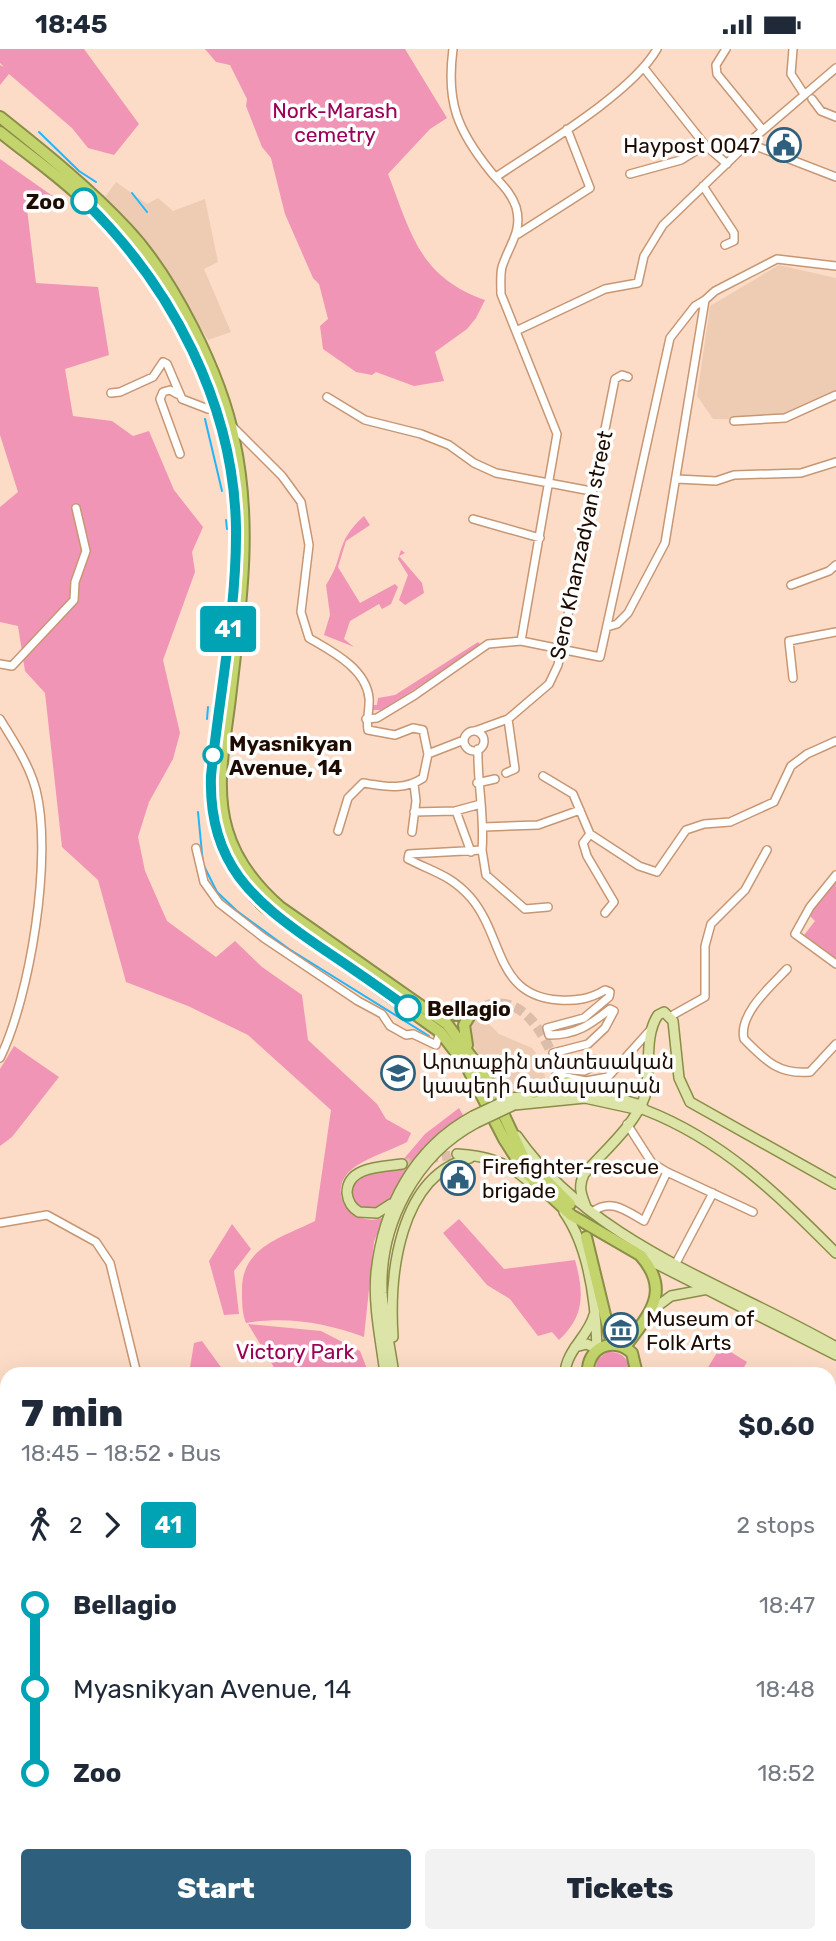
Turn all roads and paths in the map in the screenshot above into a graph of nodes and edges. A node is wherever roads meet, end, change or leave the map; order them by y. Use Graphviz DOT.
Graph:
graph roads {
  1 [pos="453,49"];
  2 [pos="657,49"];
  3 [pos="726,49"];
  4 [pos="793,49"];
  5 [pos="644,68"];
  6 [pos="836,68"];
  7 [pos="808,97"];
  8 [pos="0,117"];
  9 [pos="836,117"];
  10 [pos="567,129"];
  11 [pos="762,129"];
  12 [pos="0,132"];
  13 [pos="748,143"];
  14 [pos="705,145"];
  15 [pos="727,164"];
  16 [pos="630,174"];
  17 [pos="496,177"];
  18 [pos="836,177"];
  19 [pos="703,186"];
  20 [pos="518,234"];
  21 [pos="725,245"];
  22 [pos="836,266"];
  23 [pos="705,300"];
  24 [pos="516,331"];
  25 [pos="628,377"];
  26 [pos="111,393"];
  27 [pos="178,394"];
  28 [pos="836,395"];
  29 [pos="327,397"];
  30 [pos="218,407"];
  31 [pos="734,421"];
  32 [pos="231,425"];
  33 [pos="180,454"];
  34 [pos="836,461"];
  35 [pos="677,479"];
  36 [pos="549,483"];
  37 [pos="591,491"];
  38 [pos="76,508"];
  39 [pos="473,519"];
  40 [pos="540,538"];
  41 [pos="836,565"];
  42 [pos="791,585"];
  43 [pos="607,627"];
  44 [pos="836,632"];
  45 [pos="521,641"];
  46 [pos="559,648"];
  47 [pos="0,664"];
  48 [pos="793,678"];
  49 [pos="0,719"];
  50 [pos="366,719"];
  51 [pos="508,719"];
  52 [pos="479,731"];
  53 [pos="836,741"];
  54 [pos="463,743"];
  55 [pos="478,749"];
  56 [pos="428,754"];
  57 [pos="506,773"];
  58 [pos="543,776"];
  59 [pos="495,779"];
  60 [pos="477,783"];
  61 [pos="414,784"];
  62 [pos="481,804"];
  63 [pos="580,810"];
  64 [pos="456,811"];
  65 [pos="414,812"];
  66 [pos="484,827"];
  67 [pos="338,831"];
  68 [pos="412,832"];
  69 [pos="590,834"];
  70 [pos="196,848"];
  71 [pos="482,850"];
  72 [pos="768,851"];
  73 [pos="471,852"];
  74 [pos="836,875"];
  75 [pos="548,907"];
  76 [pos="605,913"];
  77 [pos="836,964"];
  78 [pos="787,969"];
  79 [pos="418,1002"];
  80 [pos="671,1016"];
  81 [pos="653,1027"];
  82 [pos="440,1033"];
  83 [pos="836,1044"];
  84 [pos="469,1051"];
  85 [pos="0,1058"];
  86 [pos="647,1085"];
  87 [pos="584,1089"];
  88 [pos="534,1093"];
  89 [pos="613,1095"];
  90 [pos="513,1101"];
  91 [pos="641,1108"];
  92 [pos="475,1119"];
  93 [pos="508,1123"];
  94 [pos="627,1124"];
  95 [pos="457,1154"];
  96 [pos="478,1156"];
  97 [pos="402,1164"];
  98 [pos="667,1173"];
  99 [pos="584,1174"];
  100 [pos="560,1184"];
  101 [pos="836,1184"];
  102 [pos="713,1193"];
  103 [pos="395,1201"];
  104 [pos="565,1205"];
  105 [pos="589,1209"];
  106 [pos="753,1212"];
  107 [pos="0,1223"];
  108 [pos="589,1233"];
  109 [pos="619,1244"];
  110 [pos="836,1253"];
  111 [pos="640,1255"];
  112 [pos="676,1263"];
  113 [pos="708,1289"];
  114 [pos="600,1297"];
  115 [pos="595,1310"];
  116 [pos="649,1312"];
  117 [pos="612,1344"];
  118 [pos="575,1347"];
  119 [pos="625,1347"];
  120 [pos="836,1347"];
  121 [pos="597,1349"];
  122 [pos="836,1355"];
  123 [pos="135,1367"];
  124 [pos="389,1367"];
  125 [pos="389,1367"];
  126 [pos="390,1367"];
  127 [pos="566,1367"];
  128 [pos="588,1367"];
  129 [pos="636,1367"];
  1 -- 17 [label="street"];
  2 -- 5 [label="street"];
  3 -- 11 [label="street"];
  4 -- 7 [label="street"];
  5 -- 10 [label="street"];
  5 -- 14 [label="street"];
  6 -- 7 [label="street"];
  7 -- 9 [label="street"];
  7 -- 11 [label="street"];
  8 -- 32 [label="highway"];
  10 -- 17 [label="street"];
  10 -- 20 [label="street"];
  11 -- 13 [label="street"];
  12 -- 30 [label="highway"];
  13 -- 15 [label="street"];
  13 -- 18 [label="street"];
  14 -- 15 [label="street"];
  14 -- 16 [label="street"];
  15 -- 19 [label="street"];
  17 -- 20 [label="street"];
  19 -- 21 [label="street"];
  19 -- 24 [label="street"];
  20 -- 24 [label="street"];
  22 -- 23 [label="street"];
  23 -- 35 [label="street"];
  23 -- 43 [label="street"];
  24 -- 36 [label="street"];
  25 -- 37 [label="street, Sero Khanzadyan street"];
  26 -- 27 [label="street"];
  27 -- 30 [label="street"];
  27 -- 33 [label="street"];
  28 -- 31 [label="street"];
  29 -- 36 [label="street"];
  30 -- 82 [label="highway"];
  32 -- 50 [label="street"];
  32 -- 79 [label="highway"];
  34 -- 35 [label="street"];
  35 -- 43 [label="street"];
  36 -- 37 [label="street"];
  36 -- 40 [label="street"];
  37 -- 46 [label="street, Sero Khanzadyan street"];
  38 -- 47 [label="street"];
  39 -- 40 [label="street"];
  40 -- 45 [label="street"];
  41 -- 42 [label="street"];
  43 -- 46 [label="street"];
  44 -- 48 [label="street"];
  45 -- 46 [label="street"];
  45 -- 50 [label="street"];
  46 -- 51 [label="street, Sero Khanzadyan street"];
  49 -- 85 [label="street"];
  50 -- 56 [label="street"];
  51 -- 52 [label="street, Sero Khanzadyan street"];
  51 -- 57 [label="street"];
  52 -- 54 [label="street"];
  52 -- 55 [label="street"];
  53 -- 69 [label="street"];
  54 -- 55 [label="street"];
  54 -- 56 [label="street"];
  55 -- 60 [label="street"];
  56 -- 61 [label="street"];
  58 -- 63 [label="street"];
  59 -- 60 [label="street"];
  60 -- 62 [label="street"];
  61 -- 65 [label="street"];
  61 -- 67 [label="street"];
  62 -- 64 [label="street"];
  62 -- 66 [label="street"];
  63 -- 66 [label="street"];
  63 -- 69 [label="street"];
  64 -- 65 [label="street"];
  64 -- 73 [label="street"];
  65 -- 68 [label="street"];
  66 -- 71 [label="street"];
  69 -- 76 [label="street"];
  70 -- 82 [label="street"];
  71 -- 73 [label="street"];
  71 -- 75 [label="street"];
  72 -- 80 [label="street"];
  73 -- 81 [label="street"];
  74 -- 77 [label="street"];
  78 -- 83 [label="street"];
  79 -- 84 [label="highway"];
  79 -- 84 [label="highway"];
  80 -- 81 [label="main road"];
  80 -- 101 [label="main road"];
  81 -- 86 [label="main road"];
  82 -- 104 [label="highway"];
  84 -- 93 [label="highway"];
  86 -- 89 [label="main road"];
  86 -- 91 [label="main road"];
  87 -- 88 [label="main road"];
  87 -- 88 [label="highway"];
  87 -- 89 [label="main road"];
  88 -- 90 [label="main road"];
  89 -- 91 [label="main road"];
  90 -- 91 [label="main road"];
  90 -- 92 [label="main road, bridge"];
  91 -- 94 [label="main road"];
  91 -- 110 [label="main road"];
  92 -- 103 [label="main road"];
  92 -- 124 [label="main road"];
  93 -- 100 [label="main road"];
  93 -- 104 [label="highway"];
  94 -- 98 [label="street"];
  94 -- 99 [label="main road"];
  95 -- 96 [label="main road"];
  96 -- 104 [label="main road"];
  96 -- 126 [label="main road"];
  97 -- 103 [label="main road"];
  98 -- 102 [label="street"];
  98 -- 105 [label="street"];
  99 -- 100 [label="main road"];
  99 -- 105 [label="main road"];
  100 -- 105 [label="main road"];
  102 -- 106 [label="street"];
  102 -- 112 [label="street"];
  103 -- 125 [label="main road"];
  104 -- 108 [label="highway"];
  104 -- 115 [label="main road"];
  105 -- 112 [label="main road"];
  107 -- 123 [label="street"];
  108 -- 109 [label="highway"];
  108 -- 114 [label="highway"];
  109 -- 111 [label="highway"];
  109 -- 114 [label="highway"];
  111 -- 113 [label="main road"];
  111 -- 116 [label="highway"];
  112 -- 120 [label="main road"];
  113 -- 116 [label="main road"];
  113 -- 122 [label="main road"];
  114 -- 117 [label="highway"];
  115 -- 118 [label="main road"];
  115 -- 121 [label="main road"];
  116 -- 119 [label="highway"];
  117 -- 119 [label="highway"];
  117 -- 121 [label="highway"];
  118 -- 121 [label="main road"];
  118 -- 127 [label="main road"];
  119 -- 129 [label="highway"];
  121 -- 128 [label="highway"];
}
